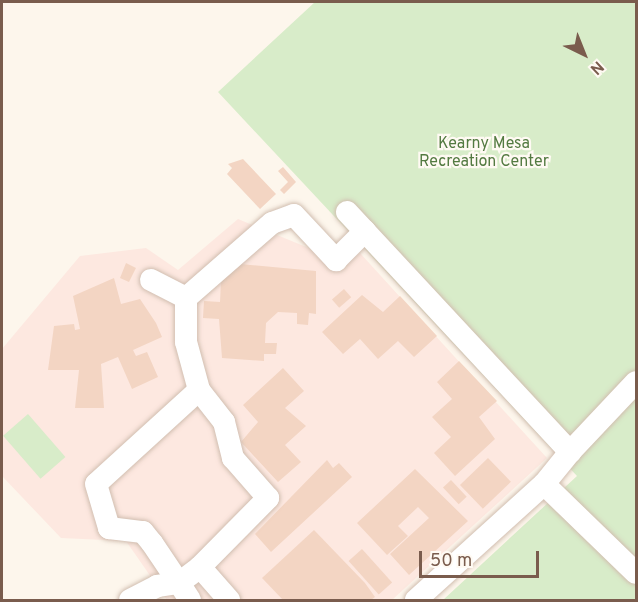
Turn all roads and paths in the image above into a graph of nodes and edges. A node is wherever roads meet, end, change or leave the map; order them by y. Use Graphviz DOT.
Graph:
graph roads {
  1 [pos="347,212"];
  2 [pos="365,231"];
  3 [pos="151,280"];
  4 [pos="186,298"];
  5 [pos="636,382"];
  6 [pos="199,390"];
  7 [pos="570,452"];
  8 [pos="544,484"];
  9 [pos="200,567"];
  10 [pos="636,573"];
  11 [pos="184,592"];
  12 [pos="144,597"];
  13 [pos="229,600"];
  14 [pos="416,600"];
  1 -- 2 [label="lane"];
  2 -- 4 [label="lane"];
  2 -- 7 [label="lane"];
  3 -- 4 [label="lane"];
  4 -- 6 [label="lane"];
  5 -- 7 [label="lane"];
  6 -- 9 [label="lane"];
  6 -- 11 [label="lane"];
  7 -- 8 [label="lane"];
  8 -- 10 [label="lane"];
  8 -- 14 [label="lane"];
  9 -- 11 [label="lane"];
  9 -- 13 [label="lane"];
  11 -- 12 [label="lane"];
}
